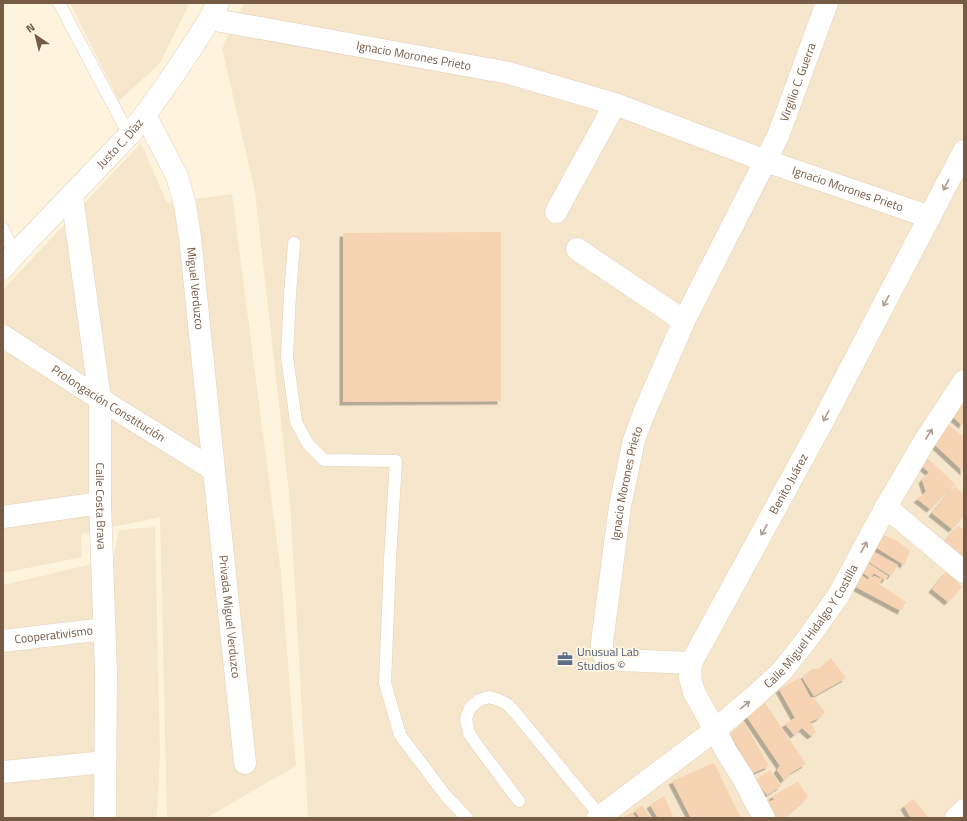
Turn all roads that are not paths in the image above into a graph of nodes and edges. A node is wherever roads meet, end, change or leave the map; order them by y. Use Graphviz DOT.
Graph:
graph roads {
  1 [pos="59,3"];
  2 [pos="827,3"];
  3 [pos="214,11"];
  4 [pos="615,104"];
  5 [pos="145,115"];
  6 [pos="129,135"];
  7 [pos="964,151"];
  8 [pos="766,161"];
  9 [pos="72,196"];
  10 [pos="556,212"];
  11 [pos="930,217"];
  12 [pos="3,229"];
  13 [pos="294,243"];
  14 [pos="577,249"];
  15 [pos="9,261"];
  16 [pos="684,320"];
  17 [pos="3,336"];
  18 [pos="964,381"];
  19 [pos="100,399"];
  20 [pos="214,470"];
  21 [pos="100,503"];
  22 [pos="886,507"];
  23 [pos="3,517"];
  24 [pos="964,572"];
  25 [pos="104,629"];
  26 [pos="3,641"];
  27 [pos="691,663"];
  28 [pos="714,730"];
  29 [pos="105,762"];
  30 [pos="245,764"];
  31 [pos="3,772"];
  32 [pos="518,801"];
  33 [pos="964,810"];
  34 [pos="599,817"];
  35 [pos="105,818"];
  36 [pos="467,818"];
  37 [pos="764,818"];
  38 [pos="956,818"];
  1 -- 6 [label="lane"];
  2 -- 8 [label="street, Virgilio C. Guerra"];
  3 -- 4 [label="street, Ignacio Morones Prieto"];
  3 -- 5 [label="street, Justo C. Díaz"];
  4 -- 8 [label="street, Ignacio Morones Prieto"];
  4 -- 10 [label="street"];
  5 -- 6 [label="street, Justo C. Díaz"];
  5 -- 20 [label="street, Miguel Verduzco"];
  6 -- 9 [label="street, Justo C. Díaz"];
  7 -- 11 [label="street, Benito Juárez, one-way"];
  8 -- 11 [label="street, Ignacio Morones Prieto"];
  8 -- 16 [label="street, Ignacio Morones Prieto"];
  9 -- 15 [label="street, Justo C. Díaz"];
  9 -- 19 [label="street, Calle Costa Brava"];
  11 -- 27 [label="street, Benito Juárez, one-way"];
  12 -- 15 [label="lane"];
  13 -- 36 [label="lane"];
  14 -- 16 [label="street"];
  16 -- 27 [label="street, Ignacio Morones Prieto"];
  17 -- 19 [label="street, Prolongación Constitución"];
  22 -- 18 [label="street, Calle Miguel Hidalgo Y Costilla, one-way"];
  19 -- 20 [label="street, Prolongación Constitución"];
  19 -- 21 [label="street, Calle Costa Brava"];
  20 -- 30 [label="street, Privada Miguel Verduzco"];
  21 -- 23 [label="street"];
  21 -- 25 [label="street, Calle Costa Brava"];
  22 -- 24 [label="street"];
  28 -- 22 [label="street, Calle Miguel Hidalgo Y Costilla, one-way"];
  25 -- 26 [label="street, Cooperativismo"];
  25 -- 29 [label="street, Calle Costa Brava"];
  27 -- 28 [label="street, Benito Juárez"];
  28 -- 34 [label="street, Calle Miguel Hidalgo Y Costilla"];
  28 -- 37 [label="street, Benito Juárez"];
  29 -- 31 [label="street"];
  29 -- 35 [label="street, Calle Costa Brava"];
  32 -- 34 [label="lane"];
  33 -- 38 [label="street"];
}
